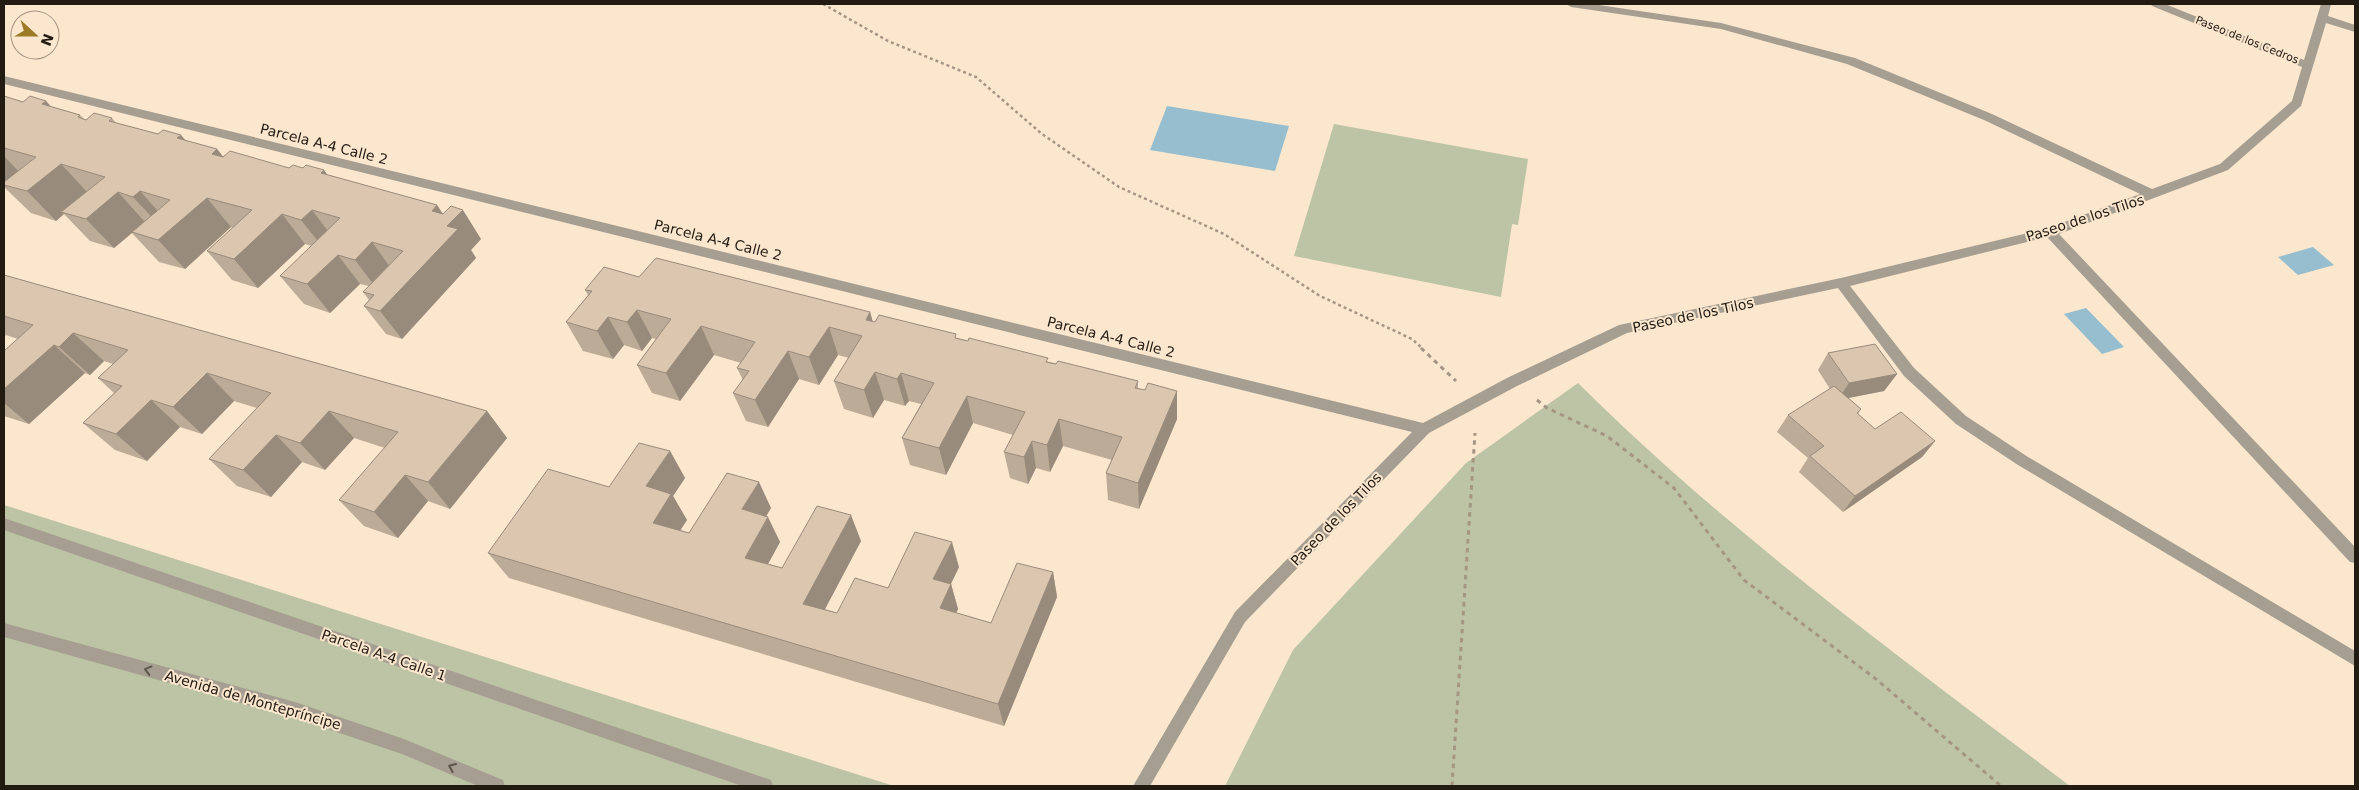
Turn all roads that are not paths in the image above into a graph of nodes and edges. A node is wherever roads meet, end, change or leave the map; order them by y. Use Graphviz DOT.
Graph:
graph roads {
  1 [pos="1571,4"];
  2 [pos="2156,4"];
  3 [pos="2326,4"];
  4 [pos="2322,18"];
  5 [pos="2355,29"];
  6 [pos="2309,66"];
  7 [pos="4,80"];
  8 [pos="2153,195"];
  9 [pos="2050,232"];
  10 [pos="1841,283"];
  11 [pos="1424,429"];
  12 [pos="4,524"];
  13 [pos="2355,556"];
  14 [pos="4,630"];
  15 [pos="2355,659"];
  16 [pos="497,786"];
  17 [pos="765,786"];
  18 [pos="1141,786"];
  1 -- 8 [label="street"];
  2 -- 6 [label="street, Paseo de los Cedros"];
  3 -- 4 [label="street, Paseo de los Tilos"];
  4 -- 5 [label="street"];
  4 -- 6 [label="street, Paseo de los Tilos"];
  6 -- 8 [label="street, Paseo de los Tilos"];
  7 -- 11 [label="street, Parcela A-4 Calle 2"];
  8 -- 9 [label="street, Paseo de los Tilos"];
  9 -- 10 [label="street, Paseo de los Tilos"];
  9 -- 13 [label="street"];
  10 -- 11 [label="street, Paseo de los Tilos"];
  10 -- 15 [label="street"];
  11 -- 18 [label="street, Paseo de los Tilos"];
  12 -- 17 [label="street, Parcela A-4 Calle 1"];
  16 -- 14 [label="street, Avenida de Montepríncipe, one-way"];
}
